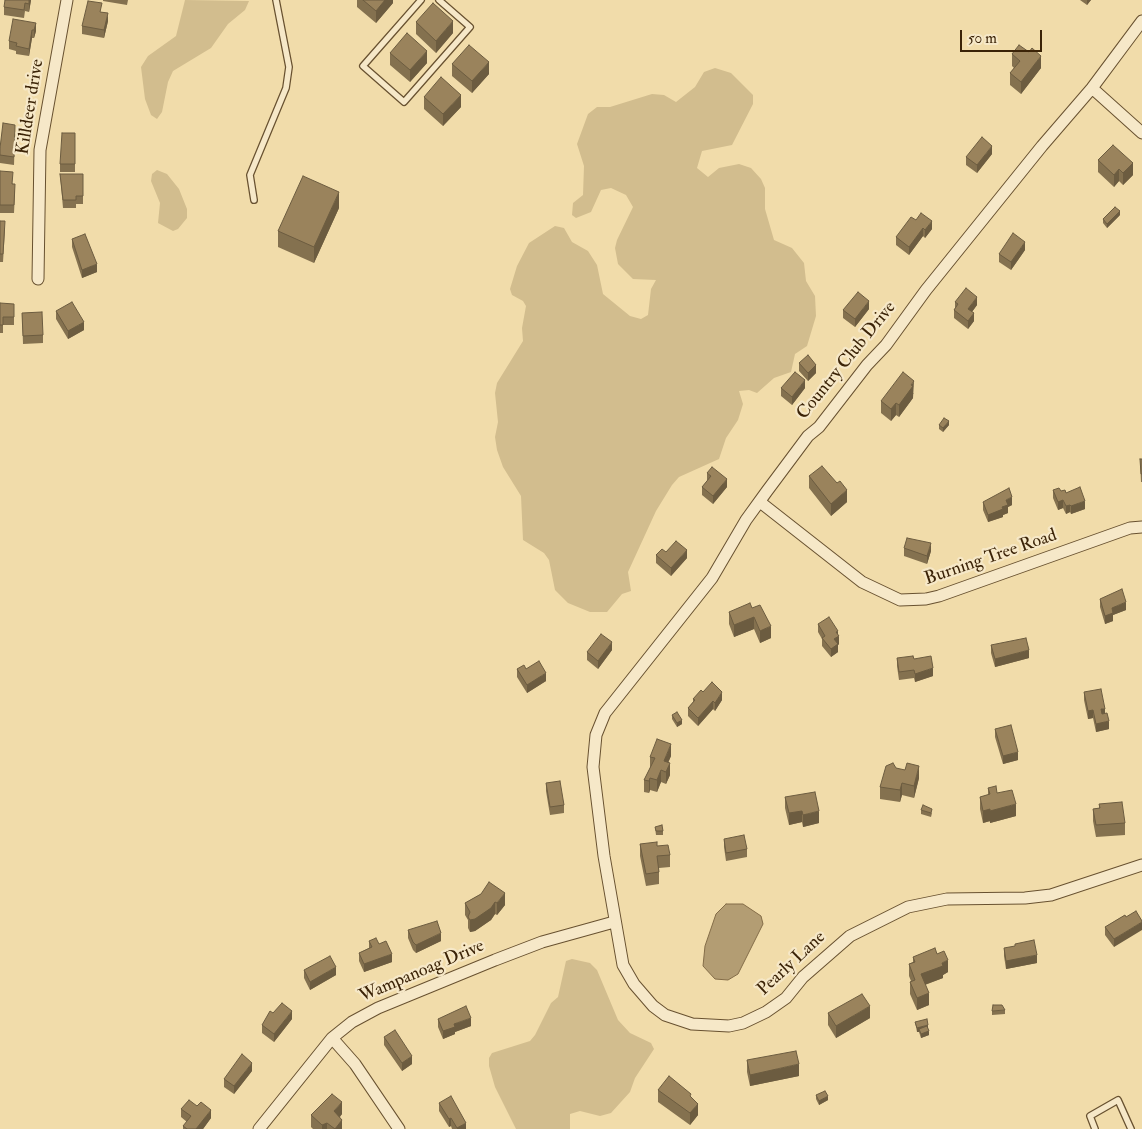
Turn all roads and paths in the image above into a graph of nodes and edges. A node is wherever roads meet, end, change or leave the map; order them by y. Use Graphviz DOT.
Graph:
graph roads {
  1 [pos="67,0"];
  2 [pos="276,0"];
  3 [pos="421,0"];
  4 [pos="439,0"];
  5 [pos="1142,21"];
  6 [pos="1092,88"];
  7 [pos="1142,133"];
  8 [pos="254,200"];
  9 [pos="38,280"];
  10 [pos="760,502"];
  11 [pos="1142,527"];
  12 [pos="596,735"];
  13 [pos="1142,865"];
  14 [pos="614,922"];
  15 [pos="332,1038"];
  16 [pos="259,1129"];
  17 [pos="399,1129"];
  18 [pos="1095,1129"];
  19 [pos="1131,1129"];
  1 -- 9 [label="street, Killdeer drive"];
  2 -- 8 [label="lane"];
  3 -- 4 [label="lane"];
  5 -- 6 [label="street, Country Club Drive"];
  6 -- 7 [label="street"];
  6 -- 10 [label="street, Country Club Drive"];
  10 -- 11 [label="street, Burning Tree Road"];
  10 -- 12 [label="street, Country Club Drive"];
  12 -- 14 [label="street, Pearly Lane"];
  13 -- 14 [label="street, Pearly Lane"];
  14 -- 15 [label="street, Wampanoag Drive"];
  15 -- 16 [label="street, Wampanoag Drive"];
  15 -- 17 [label="street"];
  18 -- 19 [label="lane"];
}
